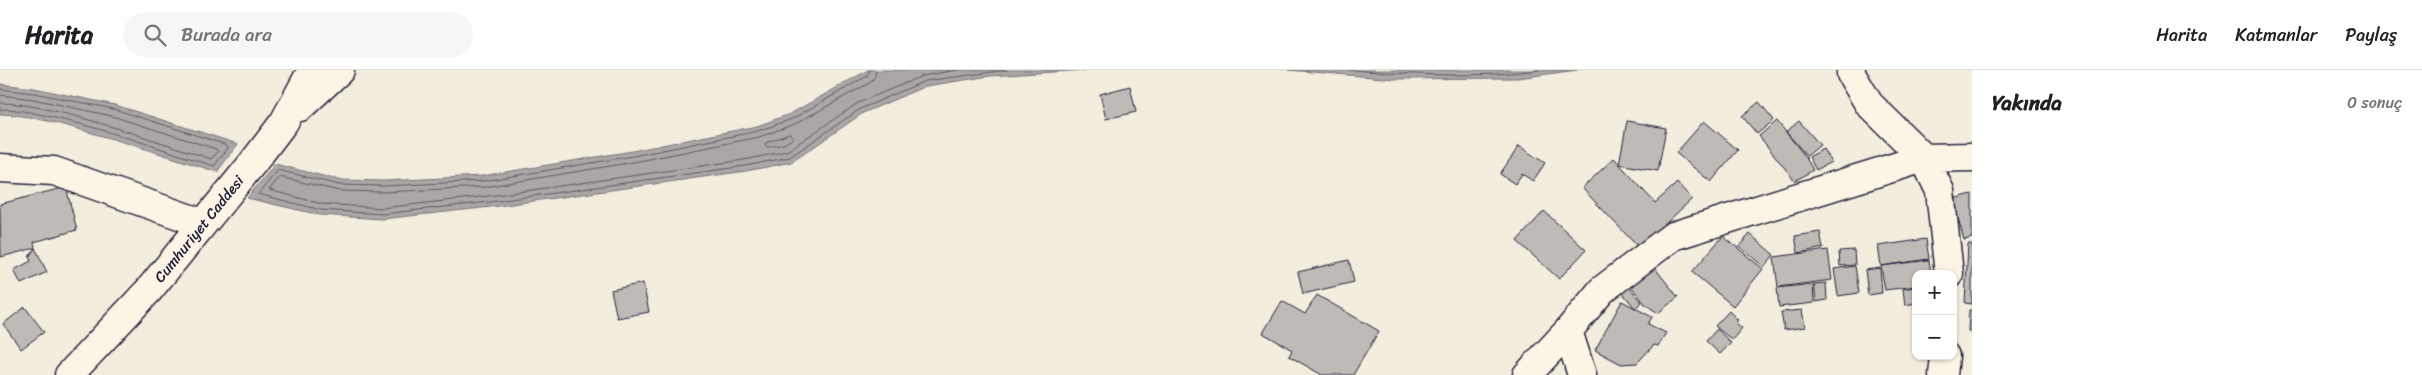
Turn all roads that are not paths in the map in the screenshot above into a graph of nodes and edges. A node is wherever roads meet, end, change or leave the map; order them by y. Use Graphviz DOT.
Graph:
graph roads {
  1 [pos="312,70"];
  2 [pos="340,70"];
  3 [pos="1851,70"];
  4 [pos="284,122"];
  5 [pos="1972,157"];
  6 [pos="1924,158"];
  7 [pos="0,168"];
  8 [pos="202,223"];
  9 [pos="1949,270"];
  10 [pos="1568,331"];
  11 [pos="1945,360"];
  12 [pos="69,375"];
  13 [pos="1527,375"];
  14 [pos="1582,375"];
  15 [pos="1944,375"];
  1 -- 4 [label="street, Cumhuriyet Caddesi"];
  2 -- 4 [label="street"];
  3 -- 6 [label="street"];
  4 -- 8 [label="street, Cumhuriyet Caddesi"];
  5 -- 6 [label="street"];
  6 -- 9 [label="street"];
  6 -- 10 [label="street"];
  7 -- 8 [label="street"];
  8 -- 12 [label="street, Cumhuriyet Caddesi"];
  10 -- 13 [label="street"];
  10 -- 14 [label="street"];
  11 -- 15 [label="street"];
}
